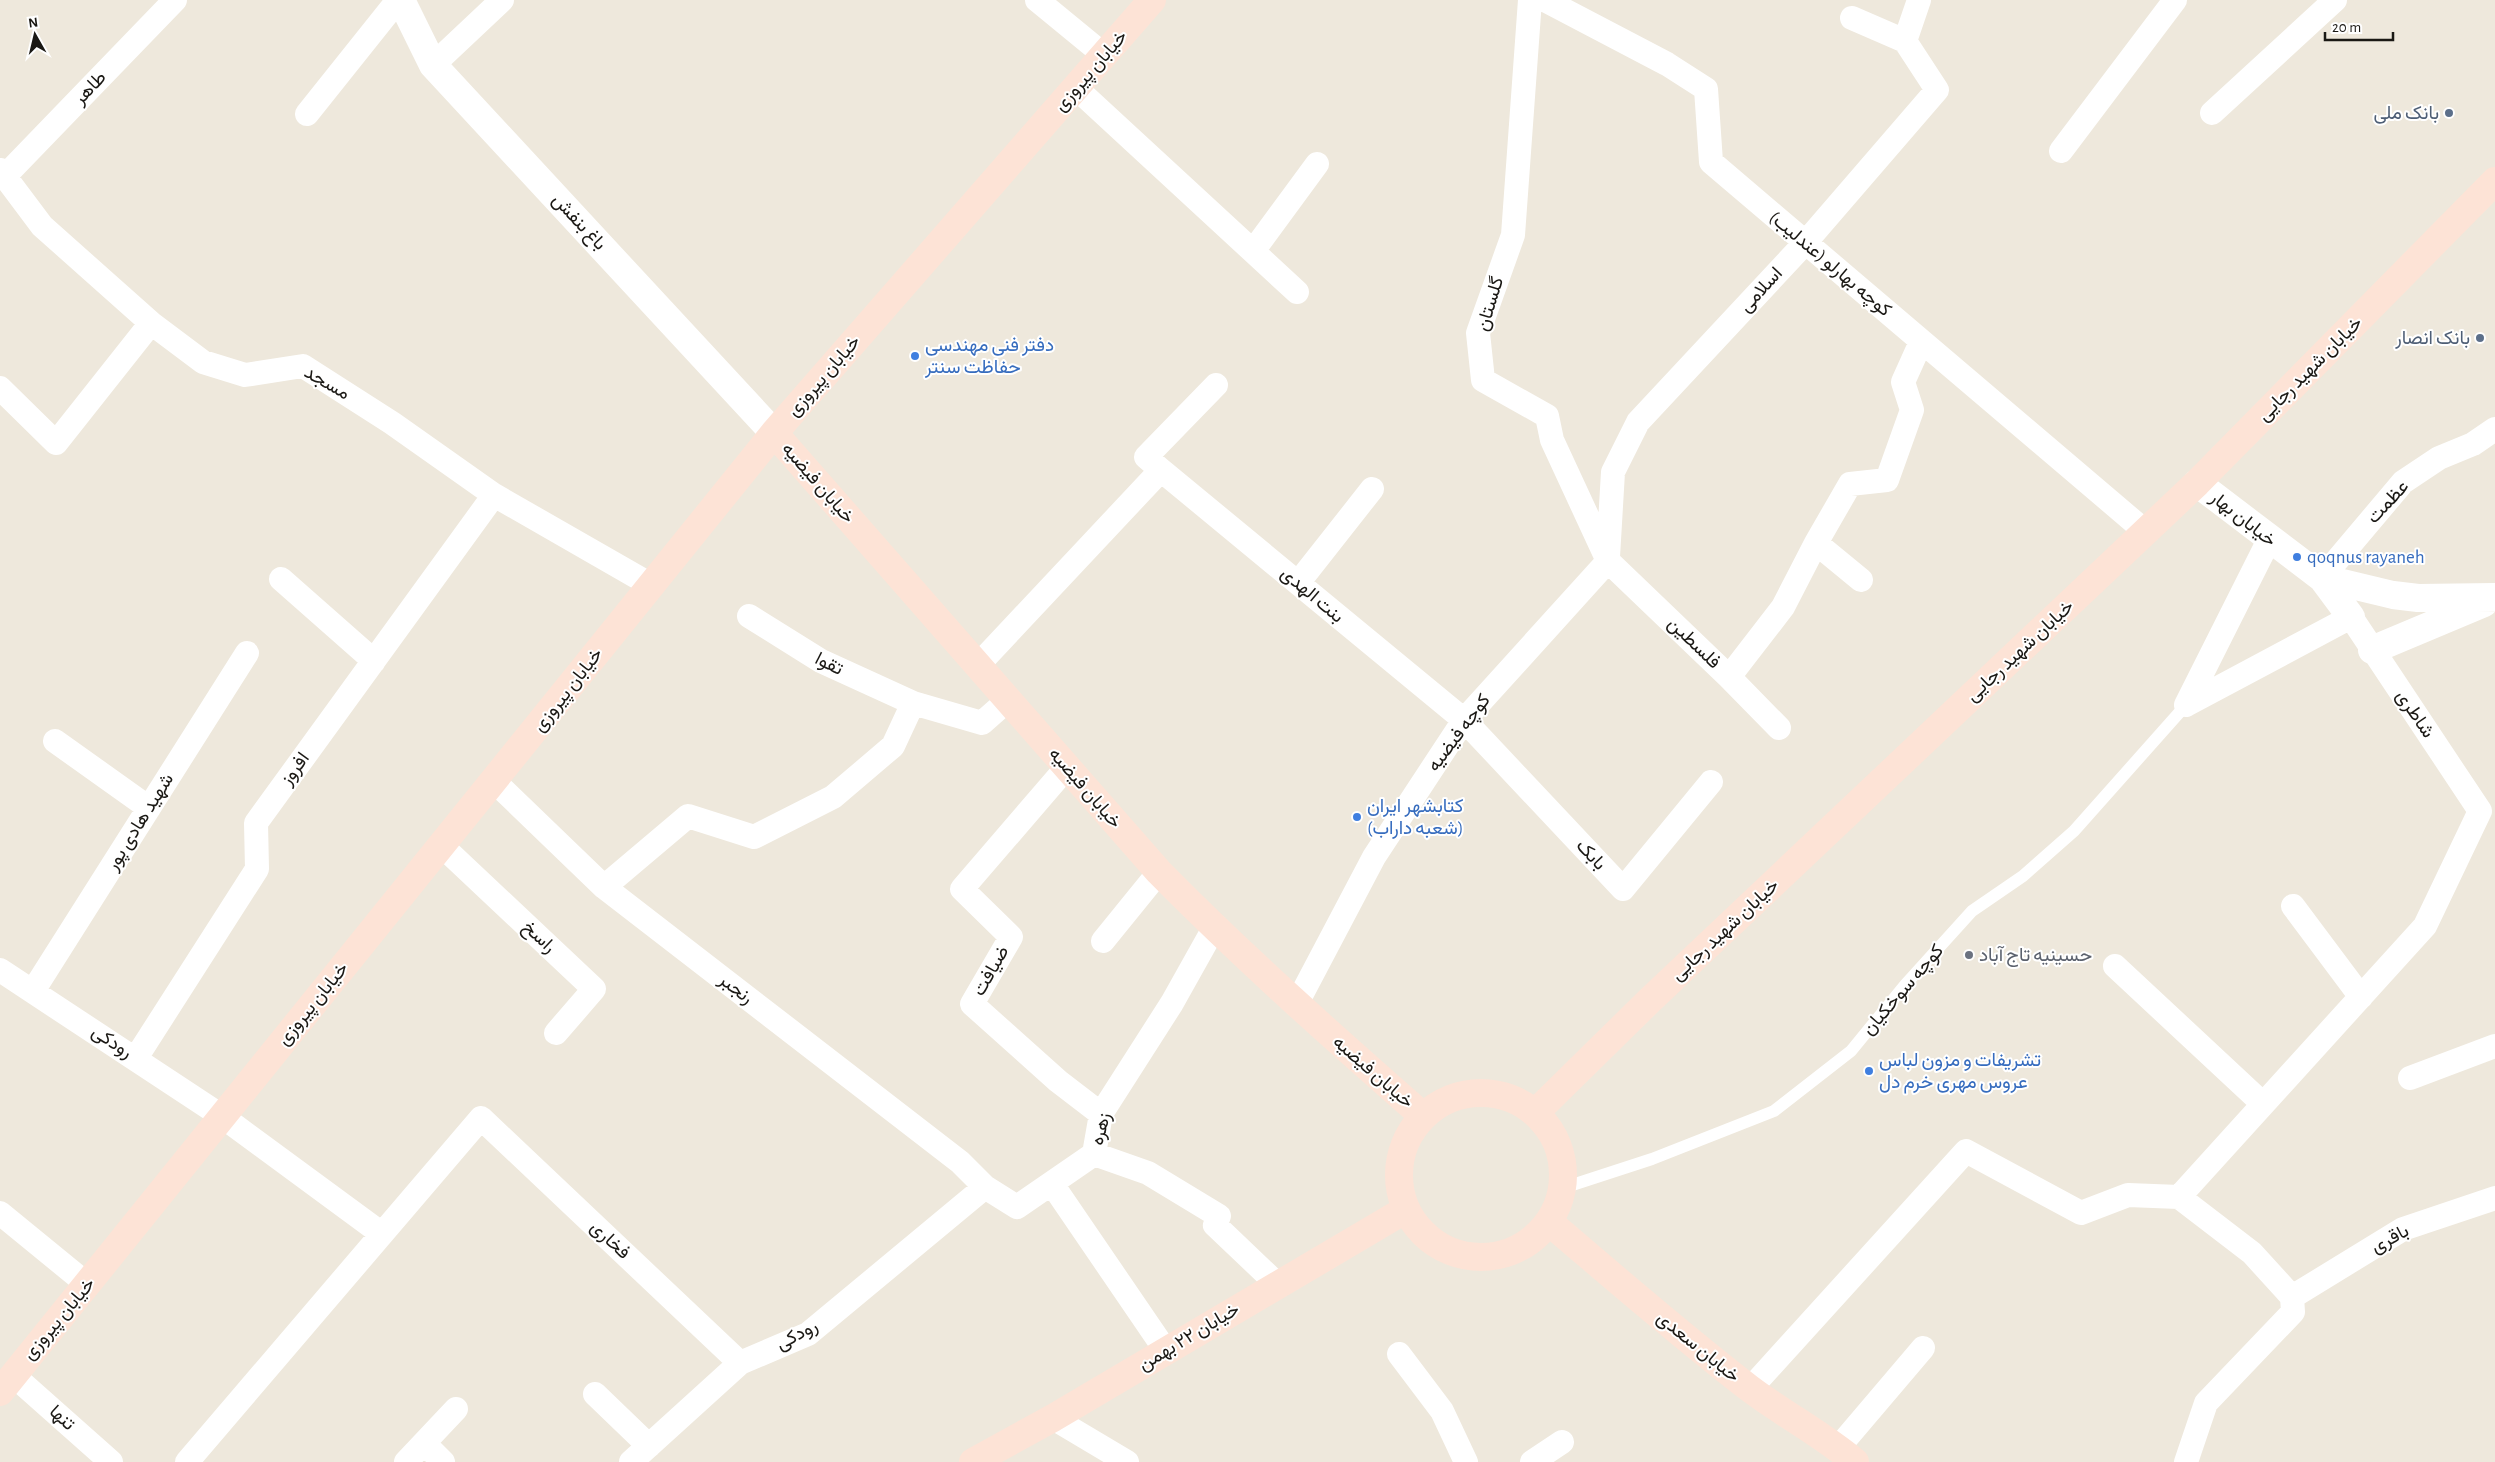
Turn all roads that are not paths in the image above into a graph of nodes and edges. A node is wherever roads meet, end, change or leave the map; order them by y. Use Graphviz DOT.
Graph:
graph roads {
  1 [pos="175,0"];
  2 [pos="399,0"];
  3 [pos="502,0"];
  4 [pos="1037,0"];
  5 [pos="1152,0"];
  6 [pos="1530,0"];
  7 [pos="1545,0"];
  8 [pos="1920,0"];
  9 [pos="2175,0"];
  10 [pos="2334,0"];
  11 [pos="1852,18"];
  12 [pos="1905,41"];
  13 [pos="1104,55"];
  14 [pos="433,65"];
  15 [pos="1076,88"];
  16 [pos="2212,113"];
  17 [pos="307,114"];
  18 [pos="2061,151"];
  19 [pos="1317,164"];
  20 [pos="2,173"];
  21 [pos="2495,181"];
  22 [pos="1804,243"];
  23 [pos="1253,251"];
  24 [pos="1297,292"];
  25 [pos="150,323"];
  26 [pos="1921,342"];
  27 [pos="1216,385"];
  28 [pos="0,388"];
  29 [pos="2495,429"];
  30 [pos="774,433"];
  31 [pos="1161,470"];
  32 [pos="2197,483"];
  33 [pos="1372,489"];
  34 [pos="494,495"];
  35 [pos="2146,532"];
  36 [pos="2269,540"];
  37 [pos="1816,543"];
  38 [pos="1608,561"];
  39 [pos="2322,578"];
  40 [pos="281,579"];
  41 [pos="1861,580"];
  42 [pos="1298,582"];
  43 [pos="651,585"];
  44 [pos="2495,598"];
  45 [pos="749,616"];
  46 [pos="2351,617"];
  47 [pos="2372,650"];
  48 [pos="247,654"];
  49 [pos="374,661"];
  50 [pos="978,665"];
  51 [pos="1730,677"];
  52 [pos="1008,700"];
  53 [pos="913,703"];
  54 [pos="2186,705"];
  55 [pos="1464,720"];
  56 [pos="1779,728"];
  57 [pos="55,741"];
  58 [pos="1067,767"];
  59 [pos="495,782"];
  60 [pos="1710,782"];
  61 [pos="149,808"];
  62 [pos="441,845"];
  63 [pos="1159,872"];
  64 [pos="604,887"];
  65 [pos="2292,906"];
  66 [pos="1214,928"];
  67 [pos="1103,941"];
  68 [pos="2115,966"];
  69 [pos="0,970"];
  70 [pos="34,991"];
  71 [pos="2361,997"];
  72 [pos="1296,1005"];
  73 [pos="556,1033"];
  74 [pos="2495,1046"];
  75 [pos="136,1058"];
  76 [pos="2410,1078"];
  77 [pos="2262,1103"];
  78 [pos="1535,1113"];
  79 [pos="1101,1114"];
  80 [pos="1423,1116"];
  81 [pos="223,1117"];
  82 [pos="1094,1154"];
  83 [pos="1052,1184"];
  84 [pos="985,1186"];
  85 [pos="1563,1188"];
  86 [pos="2179,1198"];
  87 [pos="2495,1198"];
  88 [pos="1405,1210"];
  89 [pos="0,1213"];
  90 [pos="1549,1222"];
  91 [pos="382,1234"];
  92 [pos="88,1284"];
  93 [pos="1277,1284"];
  94 [pos="2292,1296"];
  95 [pos="1923,1348"];
  96 [pos="1166,1351"];
  97 [pos="1399,1354"];
  98 [pos="740,1363"];
  99 [pos="7,1384"];
  100 [pos="1750,1389"];
  101 [pos="595,1394"];
  102 [pos="456,1409"];
  103 [pos="1054,1418"];
  104 [pos="1562,1442"];
  105 [pos="424,1443"];
  106 [pos="649,1446"];
  107 [pos="1846,1455"];
  108 [pos="110,1462"];
  109 [pos="187,1462"];
  110 [pos="406,1462"];
  111 [pos="443,1462"];
  112 [pos="631,1462"];
  113 [pos="973,1462"];
  114 [pos="1127,1462"];
  115 [pos="1466,1462"];
  116 [pos="1532,1462"];
  117 [pos="2186,1462"];
  1 -- 20 [label="street, طاهر"];
  2 -- 14 [label="street, باغ بنفش"];
  2 -- 17 [label="street"];
  3 -- 14 [label="street"];
  4 -- 13 [label="street"];
  5 -- 13 [label="main road, خیابان پیروزی"];
  6 -- 38 [label="street, گلستان"];
  7 -- 22 [label="street, کوچه بهارلو (عندلیب)"];
  8 -- 12 [label="street"];
  9 -- 18 [label="street"];
  10 -- 16 [label="street"];
  11 -- 12 [label="street"];
  12 -- 22 [label="street, اسلامی"];
  13 -- 15 [label="main road, خیابان پیروزی"];
  14 -- 30 [label="street, باغ بنفش"];
  15 -- 23 [label="street"];
  15 -- 30 [label="main road, خیابان پیروزی"];
  19 -- 23 [label="street"];
  20 -- 25 [label="street, مسجد"];
  21 -- 32 [label="main road, خیابان شهید رجایی"];
  22 -- 26 [label="street, کوچه بهارلو (عندلیب)"];
  22 -- 38 [label="street, اسلامی"];
  23 -- 24 [label="street"];
  25 -- 28 [label="street"];
  25 -- 34 [label="street, مسجد"];
  26 -- 35 [label="street, کوچه بهارلو (عندلیب)"];
  26 -- 37 [label="street"];
  27 -- 31 [label="street, بنت الهدی"];
  29 -- 39 [label="street, عظمت"];
  30 -- 43 [label="main road, خیابان پیروزی"];
  30 -- 50 [label="main road, خیابان فیضیه"];
  31 -- 42 [label="street, بنت الهدی"];
  31 -- 50 [label="street"];
  32 -- 35 [label="main road, خیابان شهید رجایی"];
  32 -- 36 [label="street, خیابان بهار"];
  33 -- 42 [label="street"];
  34 -- 43 [label="street, مسجد"];
  34 -- 49 [label="street, افروز"];
  35 -- 78 [label="main road, خیابان شهید رجایی"];
  36 -- 39 [label="street, خیابان بهار"];
  36 -- 54 [label="street"];
  37 -- 41 [label="street"];
  37 -- 51 [label="street"];
  38 -- 51 [label="street, فلسطین"];
  38 -- 55 [label="street, کوچه فیضیه"];
  39 -- 44 [label="street"];
  39 -- 46 [label="street, خیابان بهار"];
  40 -- 49 [label="street"];
  42 -- 55 [label="street, بنت الهدی"];
  43 -- 59 [label="main road, خیابان پیروزی"];
  44 -- 47 [label="street"];
  45 -- 53 [label="street, تقوا"];
  46 -- 47 [label="street, شاطری"];
  46 -- 54 [label="street"];
  47 -- 71 [label="street, شاطری"];
  48 -- 61 [label="street, شهید هادی پور"];
  49 -- 75 [label="street, افروز"];
  50 -- 52 [label="main road, خیابان فیضیه"];
  51 -- 56 [label="street, فلسطین"];
  52 -- 53 [label="street, تقوا"];
  52 -- 58 [label="main road, خیابان فیضیه"];
  53 -- 64 [label="street"];
  54 -- 85 [label="lane, کوچه سوخکیان"];
  55 -- 60 [label="street, بابک"];
  55 -- 72 [label="street, کوچه فیضیه"];
  57 -- 61 [label="street"];
  58 -- 63 [label="main road, خیابان فیضیه"];
  58 -- 79 [label="street, ضیافت"];
  59 -- 62 [label="main road, خیابان پیروزی"];
  59 -- 64 [label="street, رنجبر"];
  61 -- 70 [label="street, شهید هادی پور"];
  62 -- 73 [label="street, راسخ"];
  62 -- 81 [label="main road, خیابان پیروزی"];
  63 -- 66 [label="main road, خیابان فیضیه"];
  63 -- 67 [label="street"];
  64 -- 84 [label="street, رنجبر"];
  65 -- 71 [label="street"];
  66 -- 72 [label="main road, خیابان فیضیه"];
  66 -- 79 [label="street, زهره"];
  68 -- 77 [label="street"];
  69 -- 70 [label="street, رودکی"];
  70 -- 75 [label="street, رودکی"];
  71 -- 77 [label="street"];
  72 -- 80 [label="main road, خیابان فیضیه"];
  74 -- 76 [label="street"];
  75 -- 81 [label="street, رودکی"];
  77 -- 86 [label="street"];
  78 -- 80 [label="main road"];
  78 -- 85 [label="main road"];
  79 -- 82 [label="street, زهره"];
  80 -- 88 [label="main road"];
  81 -- 91 [label="street, رودکی"];
  81 -- 92 [label="main road, خیابان پیروزی"];
  82 -- 83 [label="street"];
  82 -- 93 [label="street, زهره"];
  83 -- 84 [label="street, رنجبر"];
  83 -- 96 [label="street"];
  84 -- 98 [label="street, رودکی"];
  85 -- 90 [label="main road"];
  86 -- 94 [label="street"];
  86 -- 100 [label="street"];
  87 -- 94 [label="street, باقری"];
  88 -- 90 [label="main road"];
  88 -- 93 [label="main road, خیابان ۲۲ بهمن"];
  89 -- 92 [label="street"];
  90 -- 100 [label="main road, خیابان سعدی"];
  91 -- 98 [label="street, فخاری"];
  91 -- 109 [label="street"];
  92 -- 99 [label="main road, خیابان پیروزی"];
  93 -- 96 [label="main road, خیابان ۲۲ بهمن"];
  94 -- 117 [label="street"];
  95 -- 107 [label="street"];
  96 -- 103 [label="main road, خیابان ۲۲ بهمن"];
  97 -- 115 [label="street"];
  98 -- 106 [label="street, رودکی"];
  99 -- 108 [label="street, تنها"];
  100 -- 107 [label="main road, خیابان سعدی"];
  101 -- 106 [label="street"];
  102 -- 105 [label="street"];
  103 -- 113 [label="main road, خیابان ۲۲ بهمن"];
  103 -- 114 [label="street"];
  104 -- 116 [label="street"];
  105 -- 110 [label="street"];
  105 -- 111 [label="street"];
  106 -- 112 [label="street, رودکی"];
}
